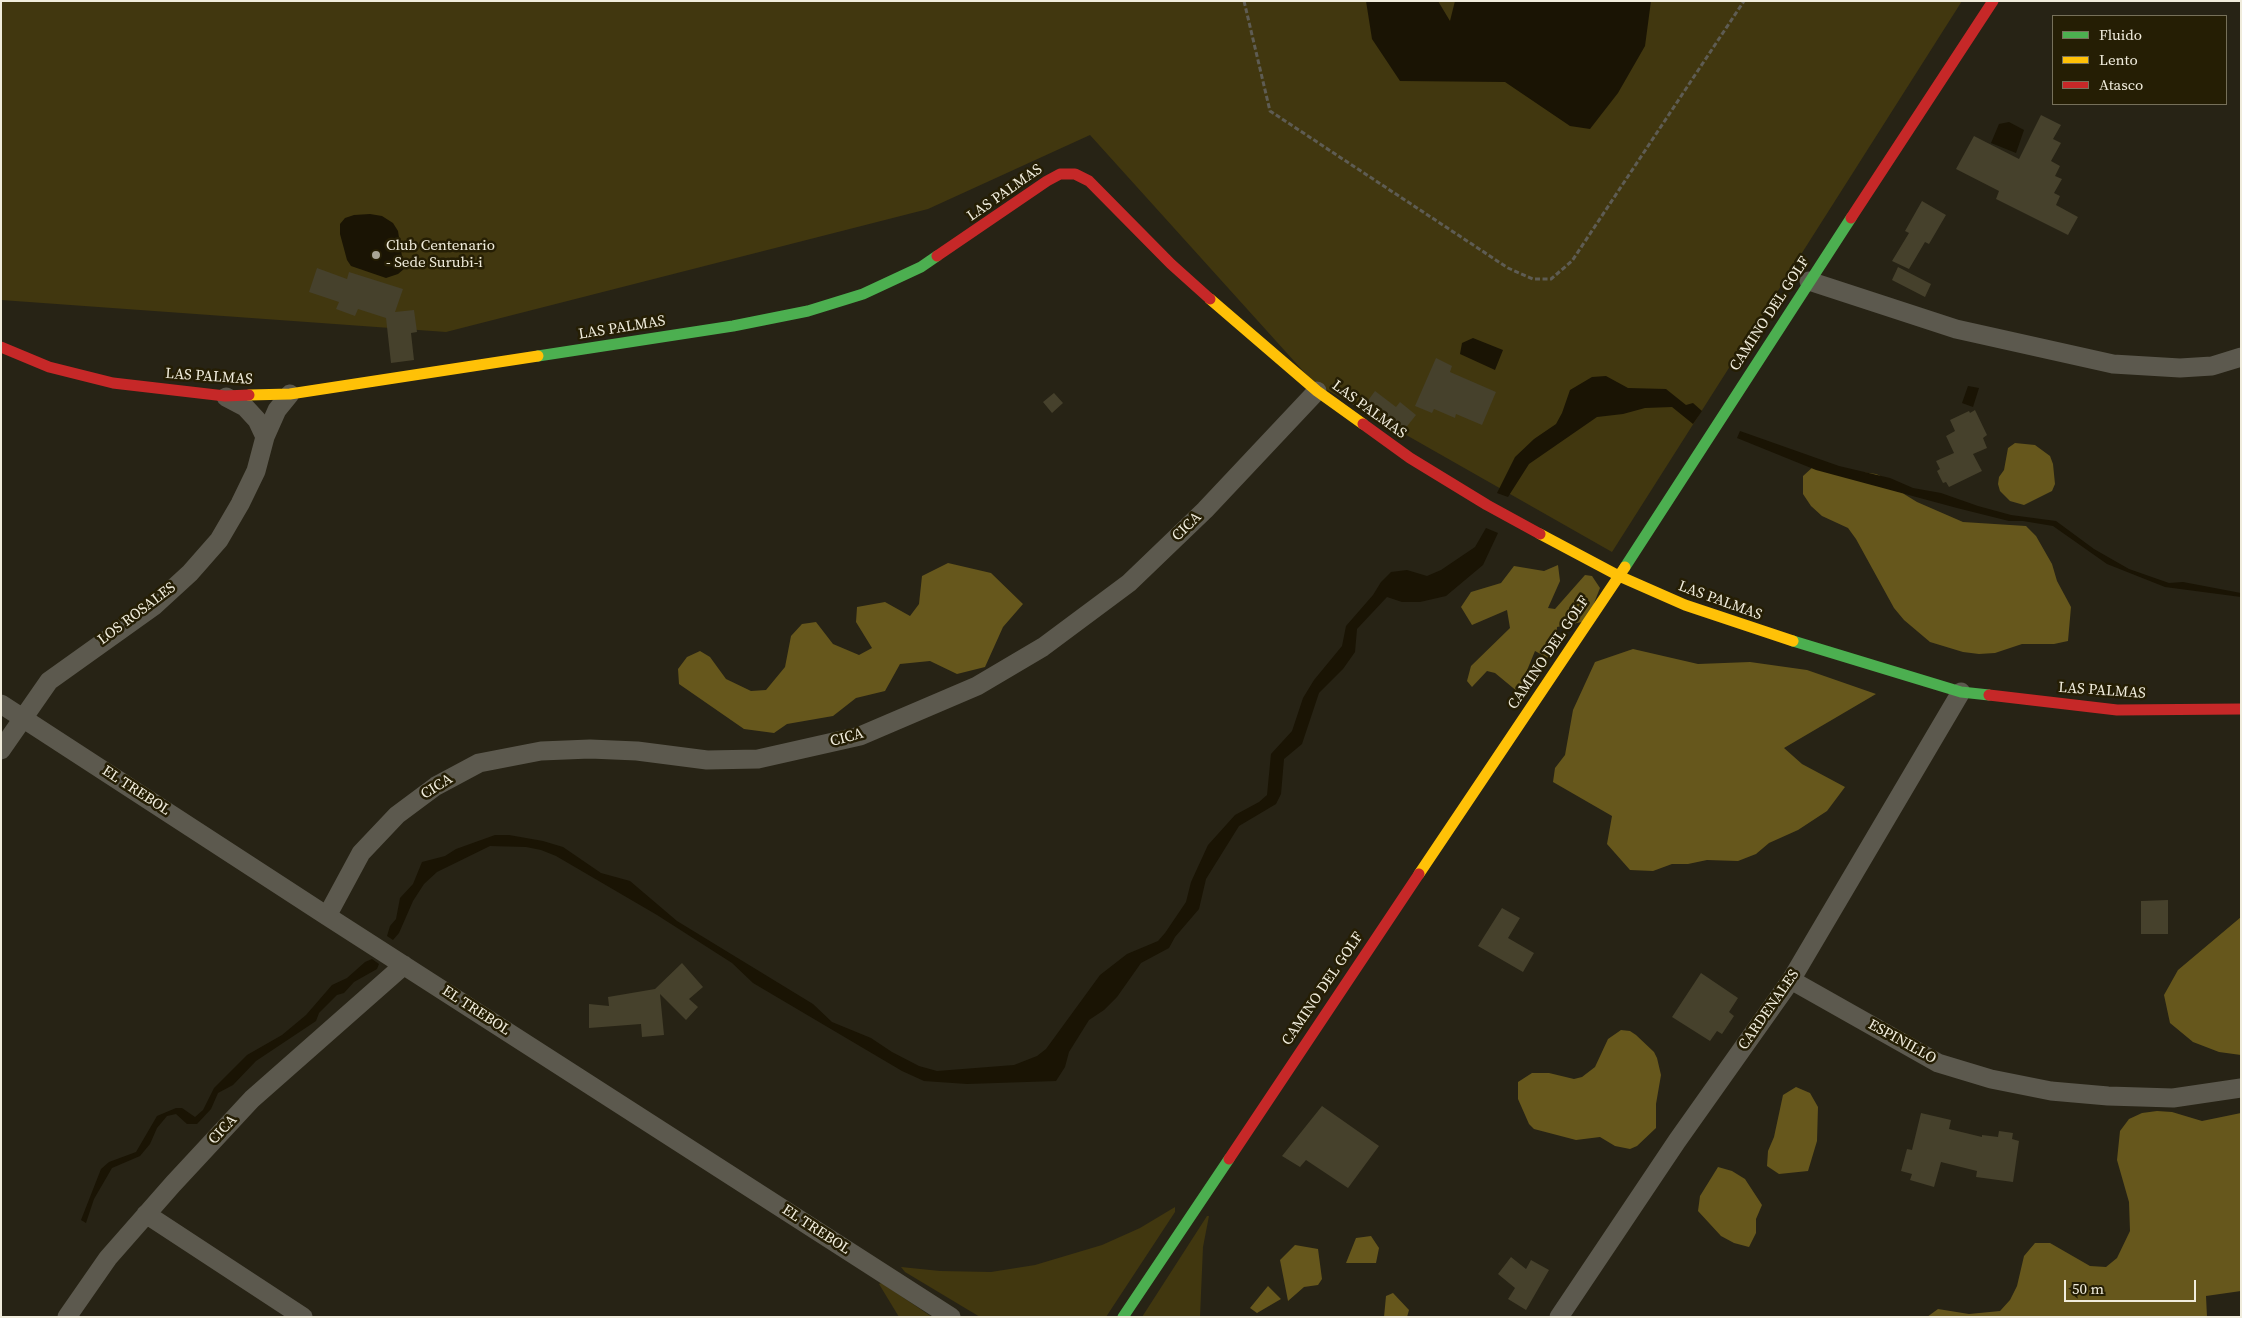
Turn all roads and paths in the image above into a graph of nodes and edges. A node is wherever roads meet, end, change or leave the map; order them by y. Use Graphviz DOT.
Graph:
graph roads {
  1 [pos="1244,1"];
  2 [pos="1744,1"];
  3 [pos="1993,1"];
  4 [pos="1809,280"];
  5 [pos="1,347"];
  6 [pos="2241,357"];
  7 [pos="1317,391"];
  8 [pos="290,394"];
  9 [pos="225,396"];
  10 [pos="265,437"];
  11 [pos="1620,576"];
  12 [pos="1961,692"];
  13 [pos="1,704"];
  14 [pos="2241,709"];
  15 [pos="22,718"];
  16 [pos="1,750"];
  17 [pos="327,916"];
  18 [pos="404,965"];
  19 [pos="1791,980"];
  20 [pos="2241,1088"];
  21 [pos="146,1214"];
  22 [pos="1562,1316"];
  23 [pos="66,1317"];
  24 [pos="303,1317"];
  25 [pos="951,1317"];
  26 [pos="1123,1317"];
  1 -- 2 [label="path"];
  3 -- 4 [label="street, CAMINO DEL GOLF"];
  4 -- 6 [label="street"];
  4 -- 11 [label="street, CAMINO DEL GOLF"];
  5 -- 9 [label="street, LAS PALMAS"];
  7 -- 8 [label="street, LAS PALMAS"];
  7 -- 11 [label="street, LAS PALMAS"];
  7 -- 17 [label="street, CICA"];
  8 -- 9 [label="street, LAS PALMAS"];
  8 -- 10 [label="street, LOS ROSALES"];
  9 -- 10 [label="street"];
  10 -- 15 [label="street, LOS ROSALES"];
  11 -- 12 [label="street, LAS PALMAS"];
  11 -- 26 [label="street, CAMINO DEL GOLF"];
  12 -- 14 [label="street, LAS PALMAS"];
  12 -- 19 [label="street, CARDENALES"];
  13 -- 15 [label="street, EL TREBOL"];
  15 -- 16 [label="street, LOS ROSALES"];
  15 -- 17 [label="street, EL TREBOL"];
  17 -- 18 [label="street, EL TREBOL"];
  18 -- 21 [label="street, CICA"];
  18 -- 25 [label="street, EL TREBOL"];
  19 -- 20 [label="street, ESPINILLO"];
  19 -- 22 [label="street, CARDENALES"];
  21 -- 23 [label="street, CICA"];
  21 -- 24 [label="street"];
}
